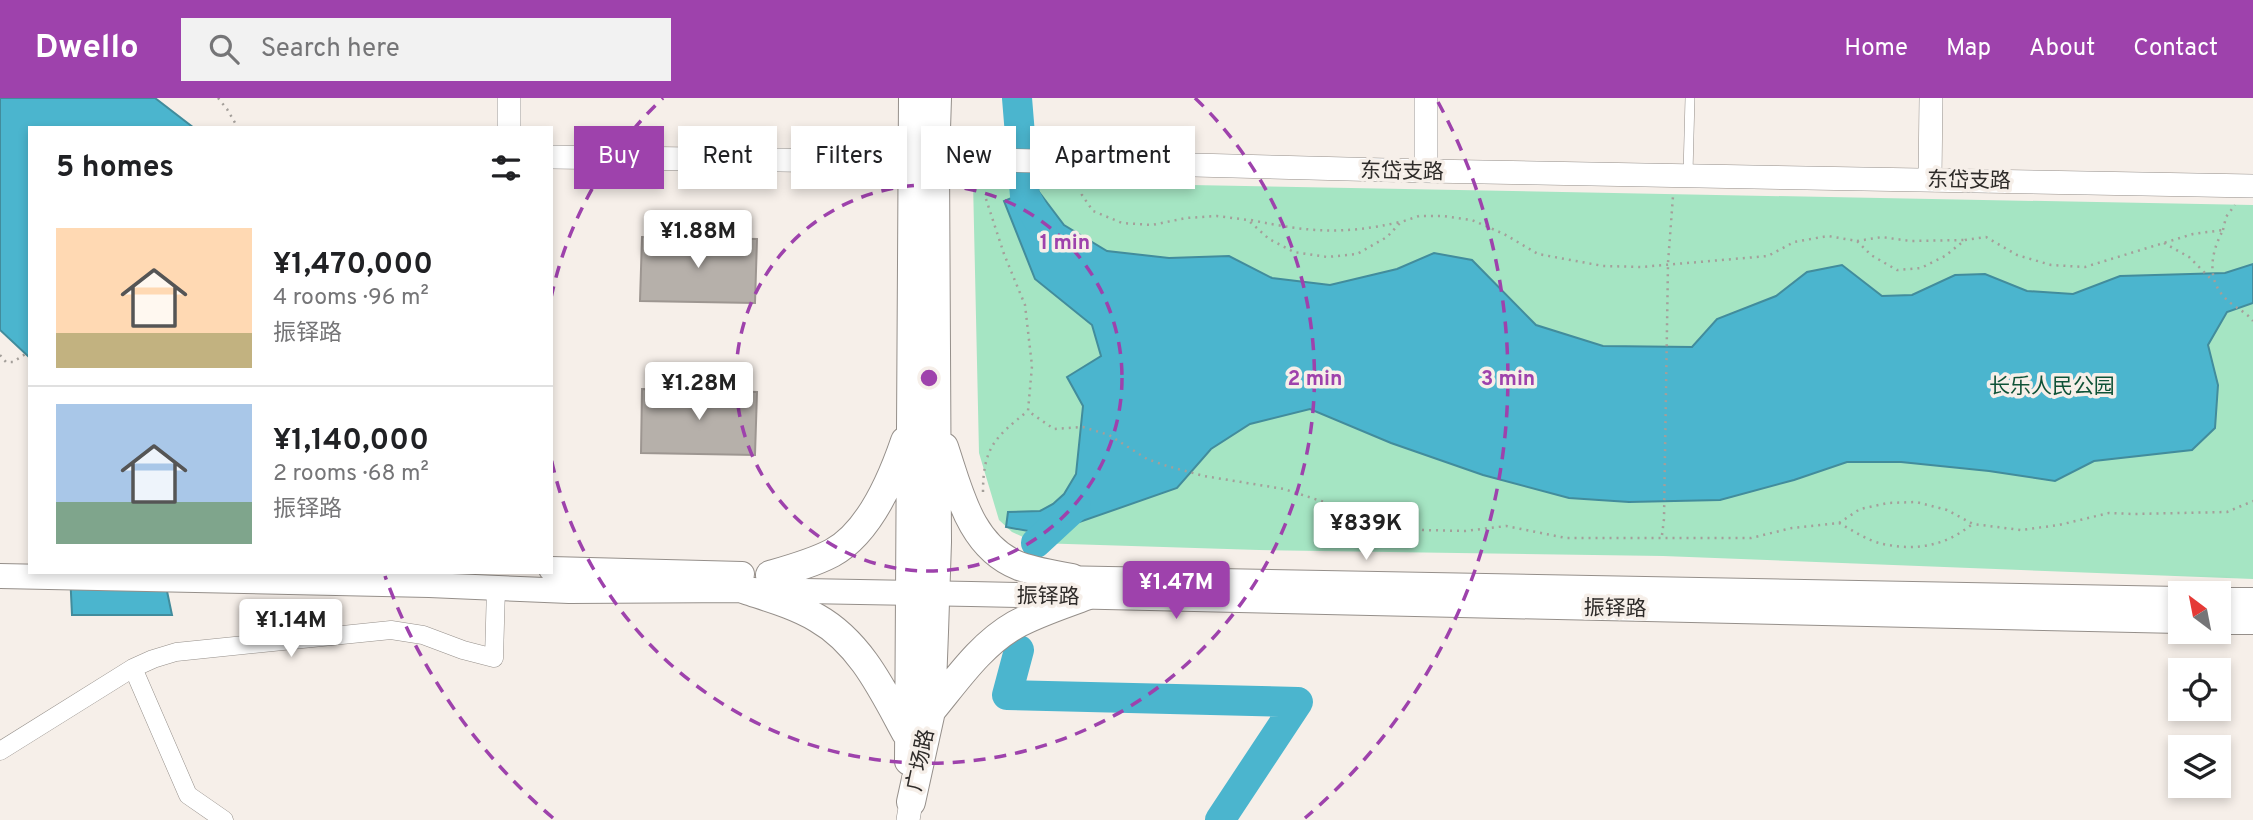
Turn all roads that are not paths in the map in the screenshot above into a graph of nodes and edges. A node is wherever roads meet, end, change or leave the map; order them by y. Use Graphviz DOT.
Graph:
graph roads {
  1 [pos="509,98"];
  2 [pos="913,98"];
  3 [pos="937,98"];
  4 [pos="1426,98"];
  5 [pos="1690,98"];
  6 [pos="1931,98"];
  7 [pos="509,126"];
  8 [pos="931,126"];
  9 [pos="921,148"];
  10 [pos="553,157"];
  11 [pos="921,160"];
  12 [pos="1016,162"];
  13 [pos="1426,172"];
  14 [pos="1681,175"];
  15 [pos="1930,179"];
  16 [pos="2251,186"];
  17 [pos="923,189"];
  18 [pos="923,425"];
  19 [pos="0,559"];
  20 [pos="28,560"];
  21 [pos="553,569"];
  22 [pos="770,575"];
  23 [pos="0,576"];
  24 [pos="496,580"];
  25 [pos="923,586"];
  26 [pos="1079,587"];
  27 [pos="746,590"];
  28 [pos="2168,599"];
  29 [pos="2168,621"];
  30 [pos="133,668"];
  31 [pos="931,711"];
  32 [pos="908,736"];
  33 [pos="0,751"];
  34 [pos="910,811"];
  35 [pos="224,820"];
  1 -- 7 [label="street"];
  2 -- 9 [label="main road, 广场路"];
  3 -- 8 [label="main road, 广场路"];
  4 -- 13 [label="street"];
  5 -- 14 [label="lane"];
  6 -- 15 [label="street"];
  10 -- 11 [label="street, 东岱支路"];
  12 -- 13 [label="street, 东岱支路"];
  13 -- 14 [label="street, 东岱支路"];
  14 -- 15 [label="street, 东岱支路"];
  15 -- 16 [label="street, 东岱支路"];
  17 -- 18 [label="main road, 广场路"];
  18 -- 22 [label="main road"];
  18 -- 25 [label="main road, 广场路"];
  18 -- 26 [label="main road"];
  19 -- 20 [label="main road"];
  21 -- 22 [label="main road, 振铎路"];
  22 -- 25 [label="main road, 振铎路"];
  23 -- 24 [label="main road, 振铎路"];
  24 -- 27 [label="main road, 振铎路"];
  24 -- 30 [label="street"];
  25 -- 26 [label="main road, 振铎路"];
  25 -- 27 [label="main road, 振铎路"];
  25 -- 31 [label="main road, 广场路"];
  25 -- 32 [label="main road, 广场路"];
  26 -- 28 [label="main road, 振铎路"];
  26 -- 29 [label="main road, 振铎路"];
  26 -- 31 [label="main road"];
  27 -- 32 [label="main road"];
  30 -- 33 [label="street"];
  30 -- 35 [label="street"];
  31 -- 34 [label="main road, 广场路"];
  32 -- 34 [label="main road, 广场路"];
}
